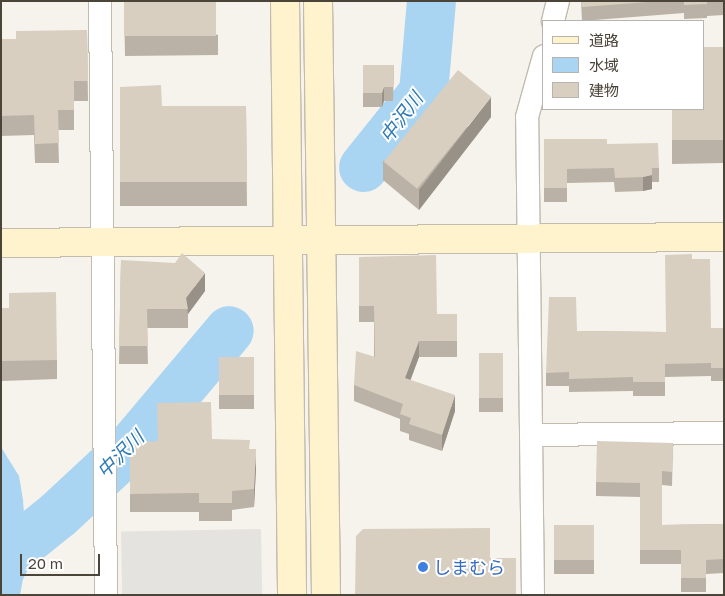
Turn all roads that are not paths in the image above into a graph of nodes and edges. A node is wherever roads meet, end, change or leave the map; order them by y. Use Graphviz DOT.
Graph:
graph roads {
  1 [pos="100,1"];
  2 [pos="285,1"];
  3 [pos="318,1"];
  4 [pos="558,1"];
  5 [pos="553,20"];
  6 [pos="542,63"];
  7 [pos="724,237"];
  8 [pos="530,239"];
  9 [pos="286,240"];
  10 [pos="322,240"];
  11 [pos="102,242"];
  12 [pos="1,243"];
  13 [pos="724,433"];
  14 [pos="531,435"];
  15 [pos="106,595"];
  16 [pos="292,595"];
  17 [pos="326,595"];
  18 [pos="533,595"];
  1 -- 11 [label="street"];
  2 -- 9 [label="street"];
  3 -- 10 [label="street"];
  4 -- 5 [label="street"];
  6 -- 8 [label="street"];
  7 -- 8 [label="street"];
  8 -- 10 [label="street"];
  8 -- 14 [label="street"];
  9 -- 10 [label="street"];
  9 -- 11 [label="street"];
  9 -- 16 [label="street"];
  10 -- 17 [label="street"];
  11 -- 12 [label="street"];
  11 -- 15 [label="street"];
  13 -- 14 [label="street"];
  14 -- 18 [label="street"];
}
